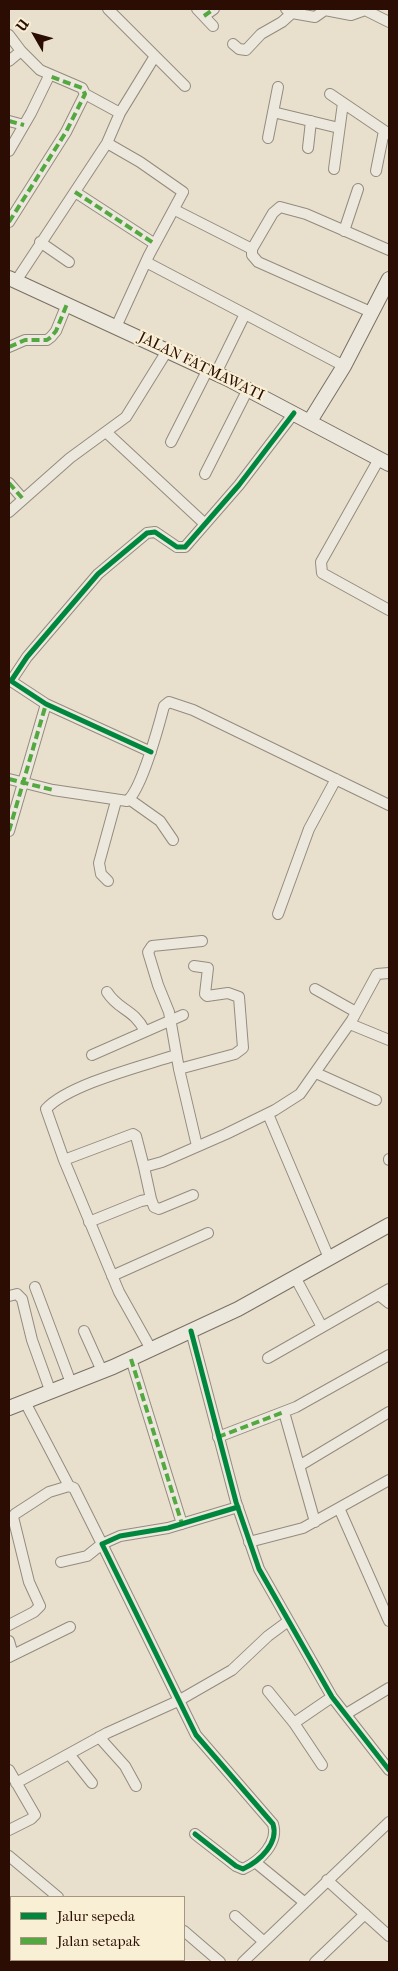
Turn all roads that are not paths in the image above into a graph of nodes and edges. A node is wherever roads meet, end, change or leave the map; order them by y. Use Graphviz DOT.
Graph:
graph roads {
  1 [pos="108,9"];
  2 [pos="214,9"];
  3 [pos="289,11"];
  4 [pos="200,12"];
  5 [pos="388,19"];
  6 [pos="213,26"];
  7 [pos="9,35"];
  8 [pos="233,44"];
  9 [pos="20,51"];
  10 [pos="155,56"];
  11 [pos="9,61"];
  12 [pos="50,76"];
  13 [pos="185,86"];
  14 [pos="278,87"];
  15 [pos="85,94"];
  16 [pos="330,94"];
  17 [pos="343,103"];
  18 [pos="120,112"];
  19 [pos="273,112"];
  20 [pos="311,121"];
  21 [pos="9,122"];
  22 [pos="24,125"];
  23 [pos="339,128"];
  24 [pos="386,132"];
  25 [pos="268,138"];
  26 [pos="107,143"];
  27 [pos="308,148"];
  28 [pos="9,151"];
  29 [pos="334,169"];
  30 [pos="376,171"];
  31 [pos="358,189"];
  32 [pos="75,192"];
  33 [pos="175,210"];
  34 [pos="9,222"];
  35 [pos="344,231"];
  36 [pos="40,242"];
  37 [pos="155,244"];
  38 [pos="252,250"];
  39 [pos="389,250"];
  40 [pos="69,262"];
  41 [pos="146,262"];
  42 [pos="389,279"];
  43 [pos="13,280"];
  44 [pos="67,304"];
  45 [pos="373,313"];
  46 [pos="245,314"];
  47 [pos="116,327"];
  48 [pos="9,347"];
  49 [pos="168,351"];
  50 [pos="344,366"];
  51 [pos="212,371"];
  52 [pos="248,389"];
  53 [pos="294,413"];
  54 [pos="310,421"];
  55 [pos="106,432"];
  56 [pos="170,442"];
  57 [pos="384,461"];
  58 [pos="206,474"];
  59 [pos="9,483"];
  60 [pos="23,499"];
  61 [pos="9,512"];
  62 [pos="205,524"];
  63 [pos="389,610"];
  64 [pos="9,682"];
  65 [pos="46,704"];
  66 [pos="151,752"];
  67 [pos="9,779"];
  68 [pos="336,779"];
  69 [pos="22,783"];
  70 [pos="129,799"];
  71 [pos="116,801"];
  72 [pos="389,805"];
  73 [pos="9,831"];
  74 [pos="173,840"];
  75 [pos="108,881"];
  76 [pos="278,914"];
  77 [pos="202,941"];
  78 [pos="194,966"];
  79 [pos="389,973"];
  80 [pos="315,989"];
  81 [pos="107,992"];
  82 [pos="356,1012"];
  83 [pos="183,1015"];
  84 [pos="170,1021"];
  85 [pos="350,1024"];
  86 [pos="145,1031"];
  87 [pos="389,1040"];
  88 [pos="176,1054"];
  89 [pos="92,1055"];
  90 [pos="179,1069"];
  91 [pos="316,1073"];
  92 [pos="376,1100"];
  93 [pos="268,1114"];
  94 [pos="197,1146"];
  95 [pos="64,1160"];
  96 [pos="144,1167"];
  97 [pos="193,1195"];
  98 [pos="151,1199"];
  99 [pos="89,1222"];
  100 [pos="389,1225"];
  101 [pos="208,1233"];
  102 [pos="328,1258"];
  103 [pos="112,1276"];
  104 [pos="295,1277"];
  105 [pos="35,1288"];
  106 [pos="389,1289"];
  107 [pos="380,1295"];
  108 [pos="9,1296"];
  109 [pos="389,1303"];
  110 [pos="322,1327"];
  111 [pos="84,1331"];
  112 [pos="192,1331"];
  113 [pos="151,1350"];
  114 [pos="389,1355"];
  115 [pos="268,1358"];
  116 [pos="131,1359"];
  117 [pos="102,1371"];
  118 [pos="71,1383"];
  119 [pos="50,1390"];
  120 [pos="24,1402"];
  121 [pos="9,1408"];
  122 [pos="284,1412"];
  123 [pos="389,1412"];
  124 [pos="218,1437"];
  125 [pos="299,1466"];
  126 [pos="389,1480"];
  127 [pos="69,1486"];
  128 [pos="238,1507"];
  129 [pos="339,1508"];
  130 [pos="316,1522"];
  131 [pos="182,1524"];
  132 [pos="249,1542"];
  133 [pos="102,1544"];
  134 [pos="61,1562"];
  135 [pos="389,1621"];
  136 [pos="287,1622"];
  137 [pos="9,1625"];
  138 [pos="70,1627"];
  139 [pos="9,1641"];
  140 [pos="11,1656"];
  141 [pos="389,1688"];
  142 [pos="268,1691"];
  143 [pos="332,1697"];
  144 [pos="178,1701"];
  145 [pos="346,1714"];
  146 [pos="294,1723"];
  147 [pos="99,1737"];
  148 [pos="70,1754"];
  149 [pos="322,1765"];
  150 [pos="9,1770"];
  151 [pos="389,1770"];
  152 [pos="16,1783"];
  153 [pos="92,1783"];
  154 [pos="136,1786"];
  155 [pos="389,1822"];
  156 [pos="9,1830"];
  157 [pos="195,1834"];
  158 [pos="9,1856"];
  159 [pos="255,1862"];
  160 [pos="327,1880"];
  161 [pos="57,1896"];
  162 [pos="304,1902"];
  163 [pos="365,1914"];
  164 [pos="235,1916"];
  165 [pos="185,1932"];
  166 [pos="389,1936"];
  167 [pos="263,1941"];
  168 [pos="220,1962"];
  169 [pos="243,1962"];
  170 [pos="315,1962"];
  1 -- 10 [label="street"];
  2 -- 4 [label="street"];
  3 -- 5 [label="street"];
  3 -- 8 [label="street"];
  4 -- 6 [label="street"];
  7 -- 9 [label="street"];
  9 -- 11 [label="street"];
  9 -- 12 [label="street"];
  10 -- 13 [label="street"];
  10 -- 18 [label="street"];
  12 -- 15 [label="street"];
  12 -- 22 [label="street"];
  14 -- 19 [label="street"];
  15 -- 18 [label="street"];
  15 -- 34 [label="street"];
  16 -- 17 [label="street"];
  17 -- 23 [label="street"];
  17 -- 24 [label="street"];
  18 -- 26 [label="street"];
  19 -- 20 [label="street"];
  19 -- 25 [label="street"];
  20 -- 23 [label="street"];
  20 -- 27 [label="street"];
  21 -- 22 [label="street"];
  22 -- 28 [label="street"];
  23 -- 29 [label="street"];
  24 -- 30 [label="street"];
  26 -- 32 [label="street"];
  26 -- 33 [label="street"];
  31 -- 35 [label="street"];
  32 -- 36 [label="street"];
  32 -- 37 [label="street"];
  33 -- 37 [label="street"];
  33 -- 38 [label="street"];
  35 -- 38 [label="street"];
  35 -- 39 [label="street"];
  36 -- 40 [label="street"];
  36 -- 43 [label="street"];
  37 -- 41 [label="street"];
  38 -- 45 [label="street"];
  41 -- 46 [label="street"];
  41 -- 47 [label="street"];
  42 -- 45 [label="street"];
  43 -- 44 [label="street, JALAN FATMAWATI"];
  44 -- 47 [label="street, JALAN FATMAWATI"];
  44 -- 48 [label="street"];
  45 -- 50 [label="street"];
  46 -- 50 [label="street"];
  46 -- 51 [label="street"];
  47 -- 49 [label="street, JALAN FATMAWATI"];
  49 -- 51 [label="street, JALAN FATMAWATI"];
  49 -- 55 [label="street"];
  50 -- 54 [label="street"];
  51 -- 52 [label="street, JALAN FATMAWATI"];
  51 -- 56 [label="street"];
  52 -- 53 [label="street, JALAN FATMAWATI"];
  52 -- 58 [label="street"];
  53 -- 54 [label="street, JALAN FATMAWATI"];
  53 -- 62 [label="street"];
  54 -- 57 [label="street, JALAN FATMAWATI"];
  55 -- 60 [label="street"];
  55 -- 62 [label="street"];
  57 -- 63 [label="street"];
  59 -- 60 [label="street"];
  60 -- 61 [label="street"];
  62 -- 64 [label="street"];
  64 -- 65 [label="street"];
  65 -- 66 [label="street"];
  65 -- 69 [label="street"];
  66 -- 68 [label="street"];
  66 -- 70 [label="street"];
  67 -- 69 [label="street"];
  68 -- 72 [label="street"];
  68 -- 76 [label="street"];
  69 -- 71 [label="street"];
  69 -- 73 [label="street"];
  70 -- 71 [label="street"];
  70 -- 74 [label="street"];
  71 -- 75 [label="street"];
  77 -- 84 [label="street"];
  78 -- 90 [label="street"];
  79 -- 82 [label="street"];
  80 -- 82 [label="street"];
  81 -- 86 [label="street"];
  82 -- 85 [label="street"];
  83 -- 84 [label="street"];
  84 -- 86 [label="street"];
  84 -- 88 [label="street"];
  85 -- 87 [label="street"];
  85 -- 91 [label="street"];
  86 -- 89 [label="street"];
  88 -- 90 [label="street"];
  88 -- 95 [label="street"];
  90 -- 94 [label="street"];
  91 -- 92 [label="street"];
  91 -- 93 [label="street"];
  93 -- 94 [label="street"];
  93 -- 102 [label="street"];
  94 -- 96 [label="street"];
  95 -- 96 [label="street"];
  95 -- 99 [label="street"];
  96 -- 98 [label="street"];
  97 -- 98 [label="street"];
  98 -- 99 [label="street"];
  99 -- 103 [label="street"];
  100 -- 102 [label="street"];
  101 -- 103 [label="street"];
  102 -- 104 [label="street"];
  103 -- 113 [label="street"];
  104 -- 110 [label="street"];
  104 -- 112 [label="street"];
  105 -- 118 [label="street"];
  106 -- 107 [label="street"];
  107 -- 109 [label="street"];
  107 -- 110 [label="street"];
  108 -- 119 [label="street"];
  110 -- 115 [label="street"];
  111 -- 117 [label="street"];
  112 -- 113 [label="street"];
  112 -- 124 [label="street"];
  113 -- 116 [label="street"];
  114 -- 122 [label="street"];
  116 -- 117 [label="street"];
  116 -- 131 [label="street"];
  117 -- 118 [label="street"];
  118 -- 119 [label="street"];
  119 -- 120 [label="street"];
  120 -- 121 [label="street"];
  120 -- 127 [label="street"];
  122 -- 124 [label="street"];
  122 -- 125 [label="street"];
  123 -- 125 [label="street"];
  124 -- 128 [label="street"];
  125 -- 130 [label="street"];
  126 -- 129 [label="street"];
  127 -- 133 [label="street"];
  127 -- 137 [label="street"];
  128 -- 131 [label="street"];
  128 -- 132 [label="street"];
  129 -- 130 [label="street"];
  129 -- 135 [label="street"];
  130 -- 132 [label="street"];
  131 -- 133 [label="street"];
  132 -- 136 [label="street"];
  133 -- 134 [label="street"];
  133 -- 144 [label="street"];
  136 -- 143 [label="street"];
  136 -- 144 [label="street"];
  138 -- 140 [label="street"];
  139 -- 140 [label="street"];
  141 -- 145 [label="street"];
  142 -- 146 [label="street"];
  143 -- 145 [label="street"];
  143 -- 146 [label="street"];
  144 -- 147 [label="street"];
  144 -- 159 [label="street"];
  145 -- 151 [label="street"];
  146 -- 149 [label="street"];
  147 -- 148 [label="street"];
  147 -- 154 [label="street"];
  148 -- 152 [label="street"];
  148 -- 153 [label="street"];
  150 -- 152 [label="street"];
  152 -- 156 [label="street"];
  155 -- 160 [label="street"];
  157 -- 159 [label="street"];
  158 -- 161 [label="street"];
  159 -- 162 [label="street"];
  160 -- 162 [label="street"];
  160 -- 163 [label="street"];
  162 -- 167 [label="street"];
  163 -- 166 [label="street"];
  163 -- 170 [label="street"];
  164 -- 167 [label="street"];
  165 -- 168 [label="street"];
  167 -- 169 [label="street"];
}
